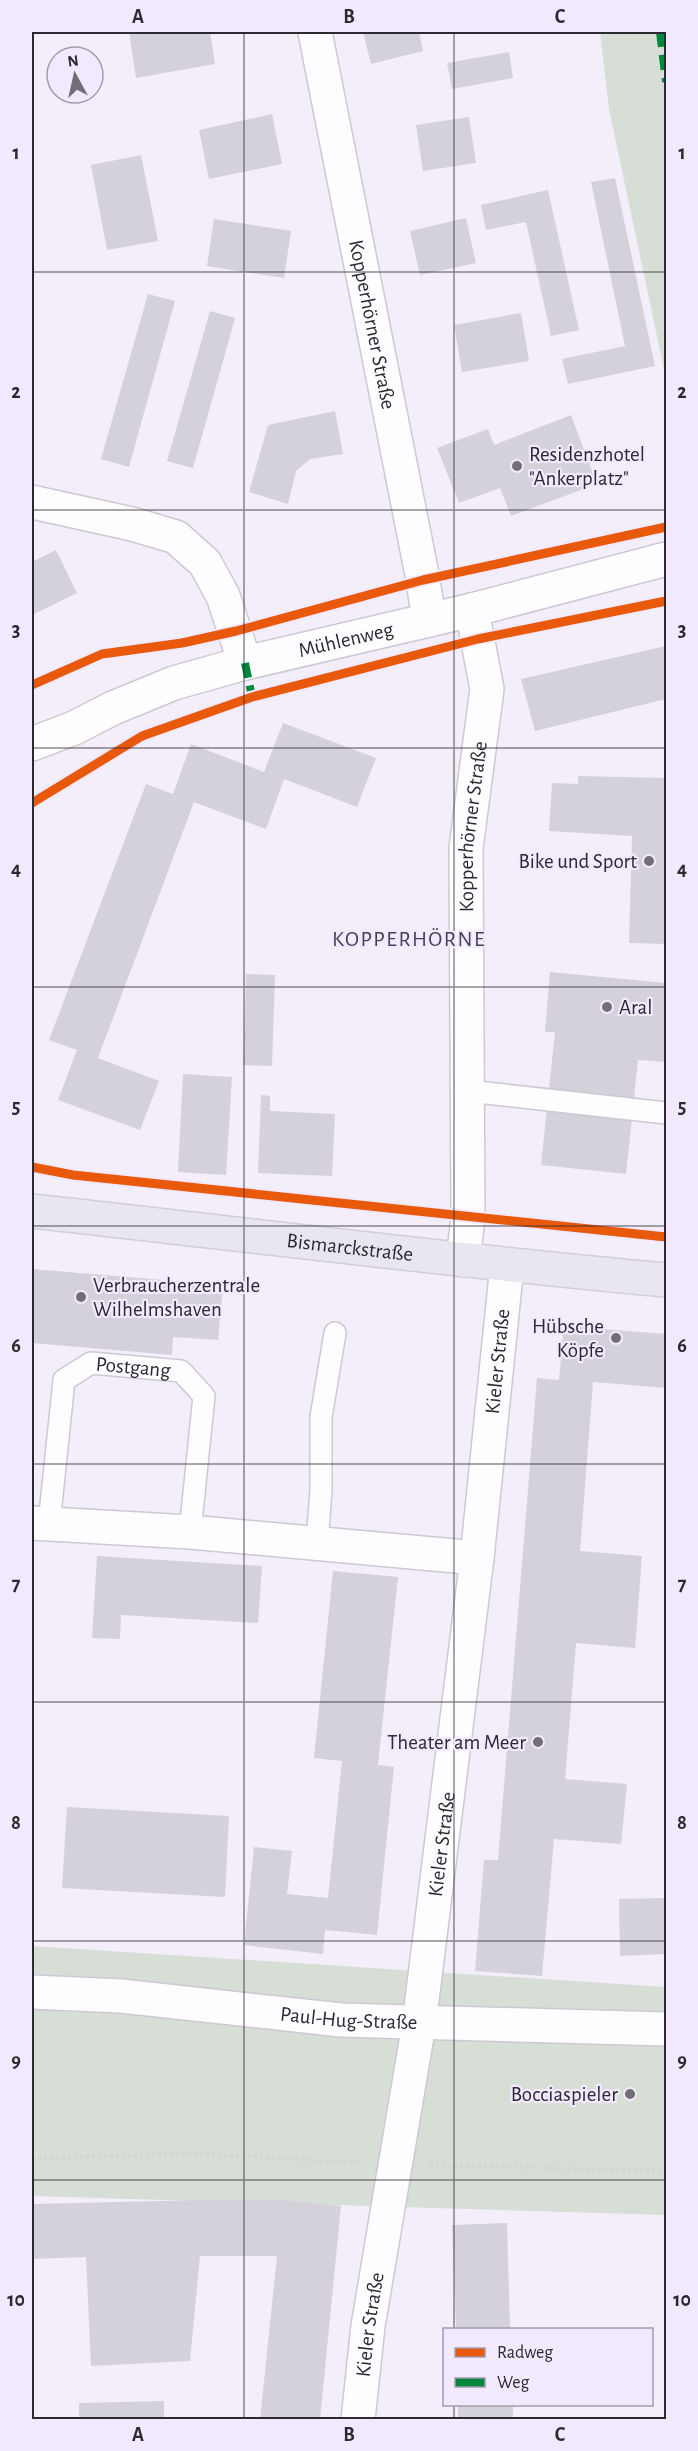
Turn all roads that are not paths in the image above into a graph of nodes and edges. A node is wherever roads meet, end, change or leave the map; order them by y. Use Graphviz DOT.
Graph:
graph roads {
  1 [pos="315,32"];
  2 [pos="32,502"];
  3 [pos="666,559"];
  4 [pos="472,610"];
  5 [pos="429,620"];
  6 [pos="245,663"];
  7 [pos="74,728"];
  8 [pos="32,744"];
  9 [pos="32,766"];
  10 [pos="468,1091"];
  11 [pos="666,1113"];
  12 [pos="32,1211"];
  13 [pos="464,1260"];
  14 [pos="507,1265"];
  15 [pos="666,1280"];
  16 [pos="335,1333"];
  17 [pos="40,1523"];
  18 [pos="190,1532"];
  19 [pos="316,1543"];
  20 [pos="477,1558"];
  21 [pos="32,1992"];
  22 [pos="419,2024"];
  23 [pos="666,2029"];
  24 [pos="358,2420"];
  1 -- 5 [label="street, Kopperhörner Straße"];
  2 -- 6 [label="street"];
  3 -- 4 [label="street, Mühlenweg"];
  4 -- 5 [label="street, Mühlenweg"];
  4 -- 10 [label="street, Kopperhörner Straße"];
  5 -- 6 [label="street, Mühlenweg"];
  6 -- 7 [label="street, Mühlenweg"];
  7 -- 8 [label="street, Mühlenweg"];
  7 -- 9 [label="street"];
  10 -- 11 [label="lane"];
  10 -- 13 [label="street, Kopperhörner Straße"];
  12 -- 13 [label="main road, Bismarckstraße"];
  13 -- 14 [label="main road, Bismarckstraße"];
  14 -- 15 [label="main road, Bismarckstraße"];
  14 -- 20 [label="street, Kieler Straße"];
  16 -- 19 [label="lane"];
  17 -- 18 [label="street, Postgang"];
  17 -- 18 [label="lane, Postgang"];
  18 -- 19 [label="street, Postgang"];
  19 -- 20 [label="street, Postgang"];
  20 -- 22 [label="street, Kieler Straße"];
  21 -- 22 [label="street, Paul-Hug-Straße"];
  22 -- 23 [label="street, Paul-Hug-Straße"];
  22 -- 24 [label="street, Kieler Straße"];
}
